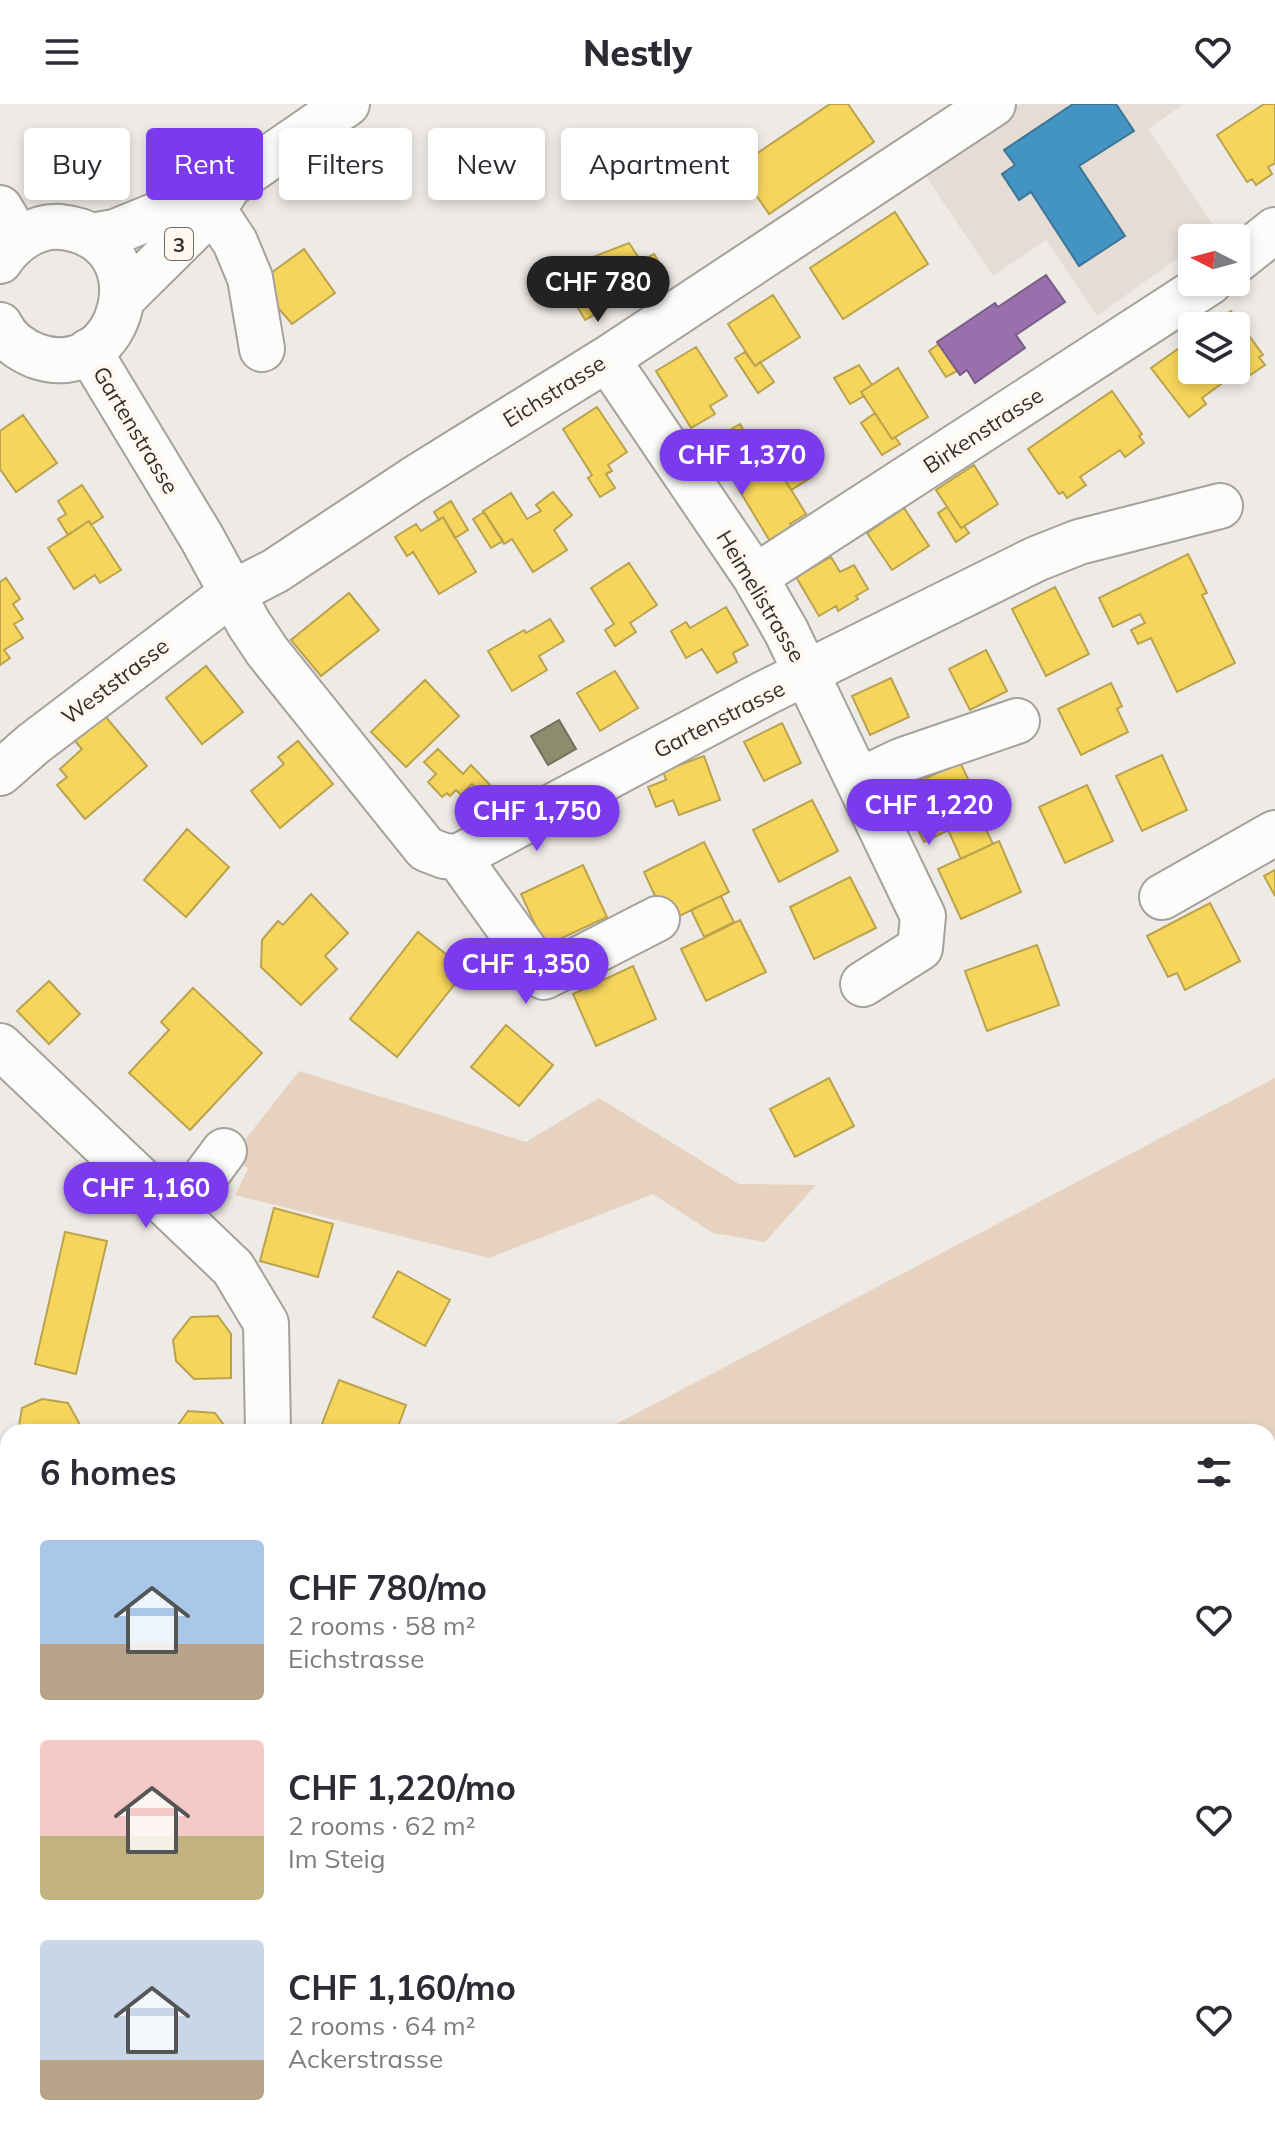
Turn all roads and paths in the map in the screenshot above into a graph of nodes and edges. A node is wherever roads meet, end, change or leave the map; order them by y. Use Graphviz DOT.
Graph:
graph roads {
  1 [pos="347,104"];
  2 [pos="993,104"];
  3 [pos="263,167"];
  4 [pos="215,200"];
  5 [pos="219,200"];
  6 [pos="222,200"];
  7 [pos="1275,230"];
  8 [pos="6,236"];
  9 [pos="91,236"];
  10 [pos="1250,250"];
  11 [pos="1188,296"];
  12 [pos="124,297"];
  13 [pos="9,348"];
  14 [pos="262,349"];
  15 [pos="89,351"];
  16 [pos="607,359"];
  17 [pos="1220,506"];
  18 [pos="755,577"];
  19 [pos="232,593"];
  20 [pos="807,674"];
  21 [pos="1017,721"];
  22 [pos="0,773"];
  23 [pos="860,780"];
  24 [pos="1275,833"];
  25 [pos="444,865"];
  26 [pos="1162,897"];
  27 [pos="657,919"];
  28 [pos="863,984"];
  29 [pos="0,1046"];
  30 [pos="224,1151"];
  31 [pos="178,1213"];
  32 [pos="268,1424"];
  1 -- 3 [label="street, 3"];
  2 -- 16 [label="street, Eichstrasse"];
  4 -- 9 [label="street, 3"];
  5 -- 12 [label="street, 3"];
  6 -- 14 [label="street"];
  7 -- 10 [label="street"];
  8 -- 9 [label="street"];
  9 -- 12 [label="street"];
  11 -- 18 [label="street, Birkenstrasse"];
  12 -- 15 [label="street"];
  13 -- 15 [label="street"];
  15 -- 19 [label="street, Gartenstrasse"];
  16 -- 18 [label="street, Heimelistrasse"];
  16 -- 19 [label="street, Eichstrasse"];
  17 -- 20 [label="street, Gartenstrasse"];
  18 -- 20 [label="street, Heimelistrasse"];
  19 -- 22 [label="street, Weststrasse"];
  19 -- 25 [label="street, Gartenstrasse"];
  20 -- 23 [label="street, Heimelistrasse"];
  20 -- 25 [label="street, Gartenstrasse"];
  21 -- 23 [label="street"];
  23 -- 28 [label="street, Heimelistrasse"];
  24 -- 26 [label="street"];
  25 -- 27 [label="street"];
  29 -- 31 [label="street"];
  30 -- 31 [label="street"];
  31 -- 32 [label="street"];
}
